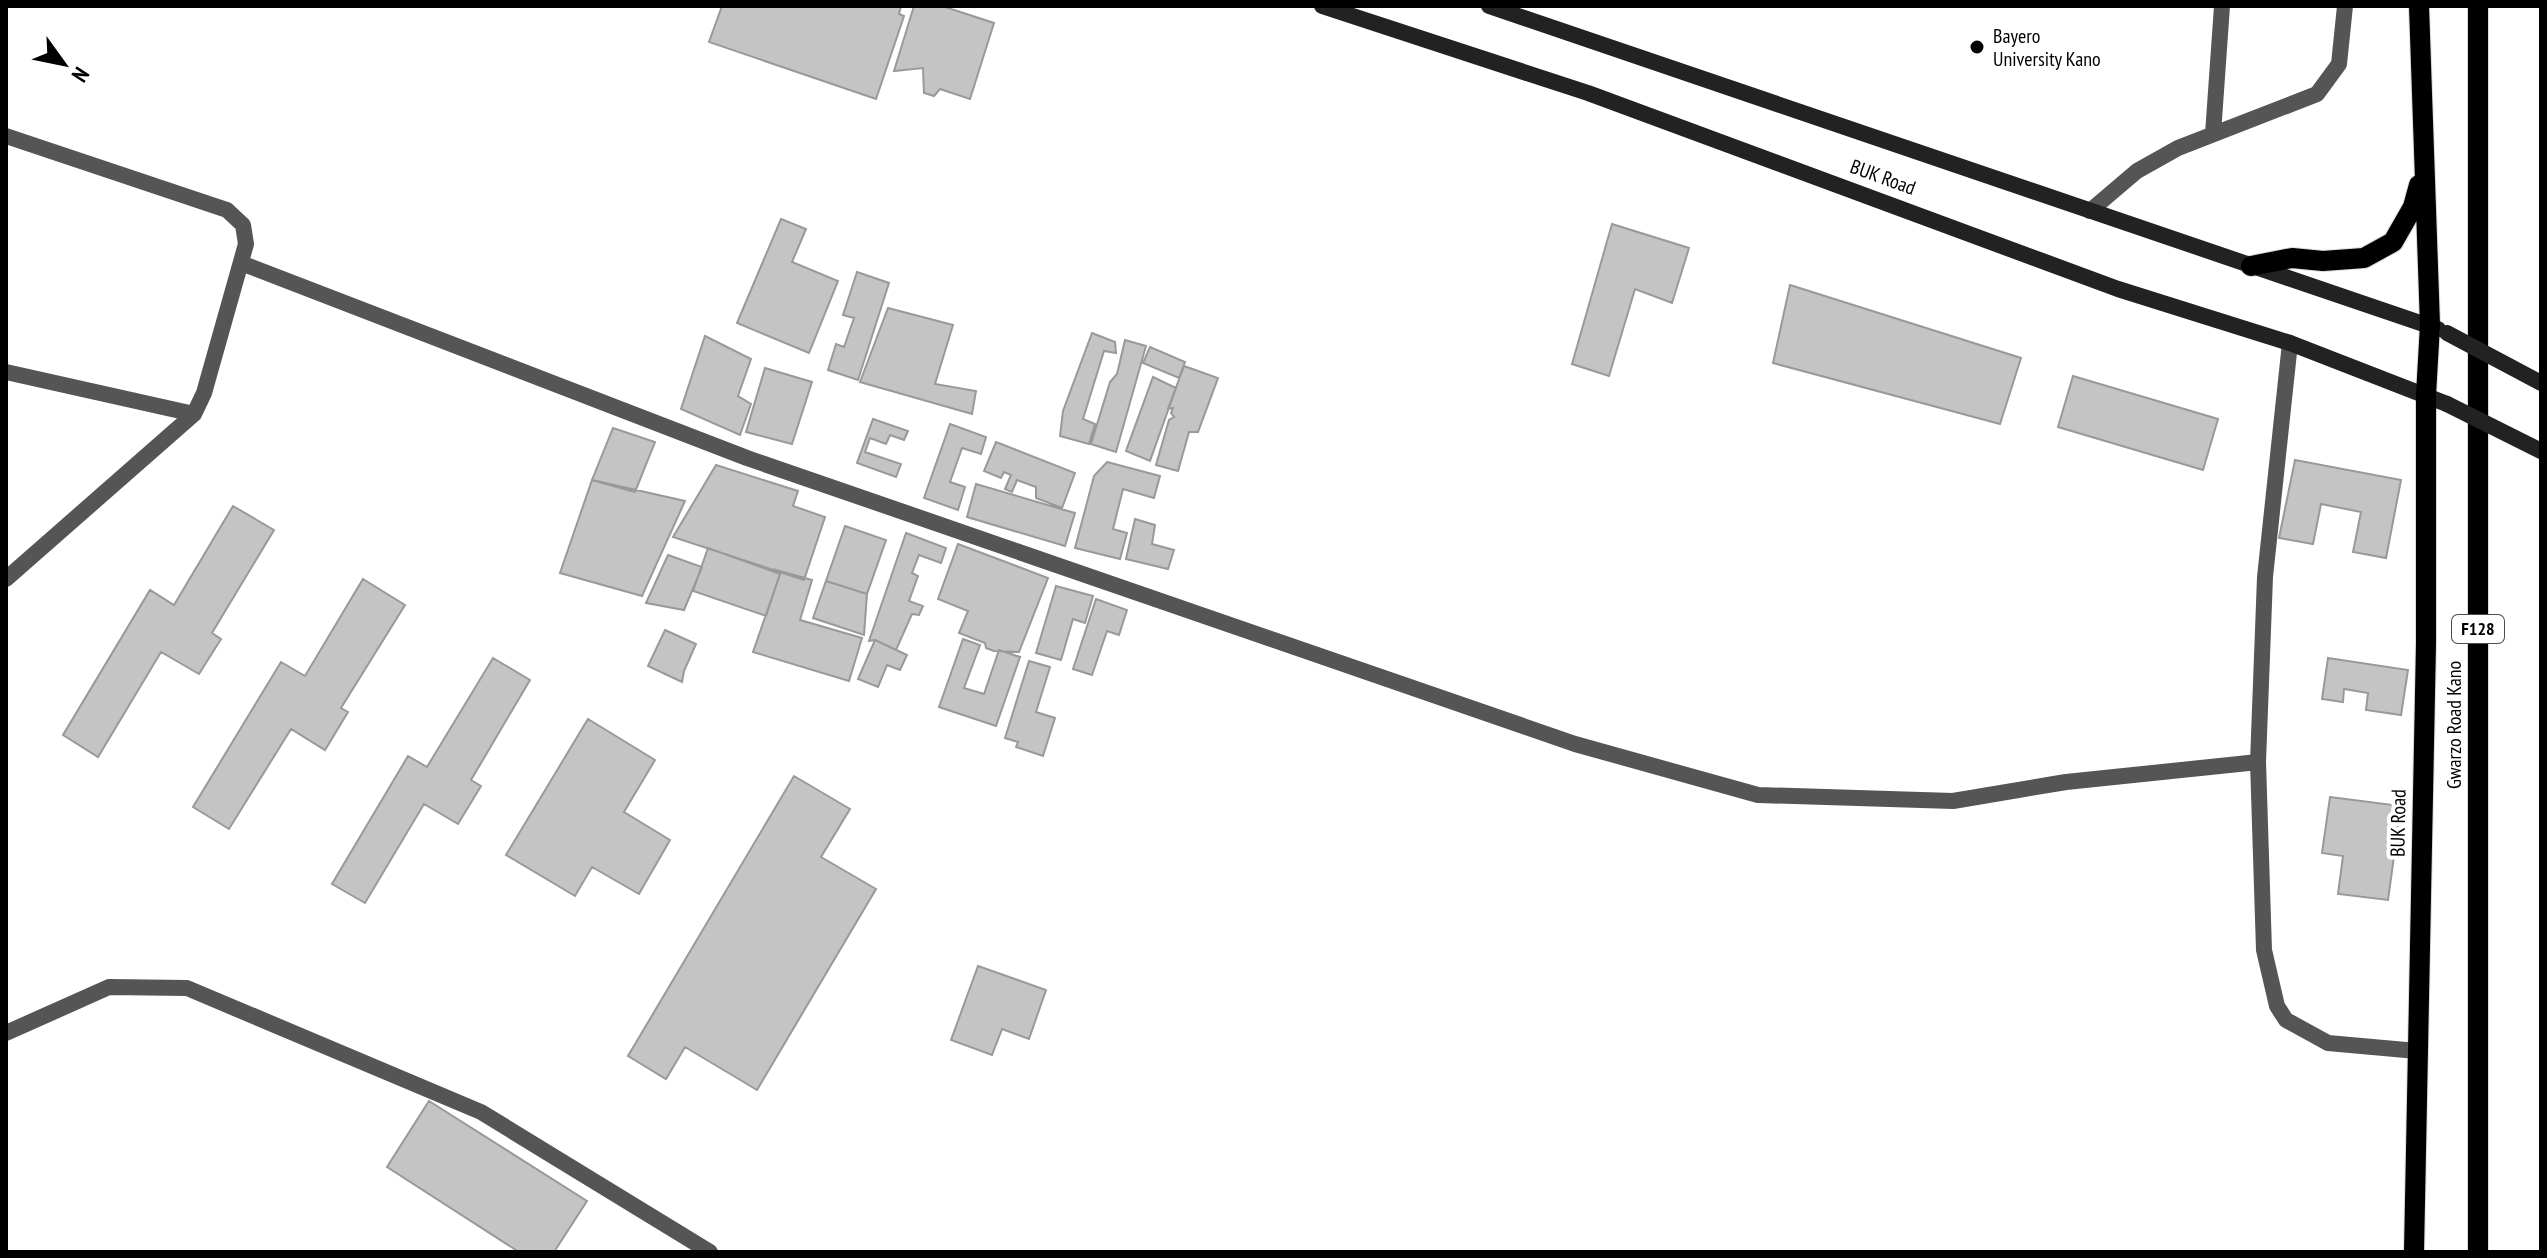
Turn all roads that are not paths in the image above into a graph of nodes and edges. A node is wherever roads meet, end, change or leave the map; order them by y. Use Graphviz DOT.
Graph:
graph roads {
  1 [pos="1322,6"];
  2 [pos="1489,6"];
  3 [pos="2222,6"];
  4 [pos="2345,6"];
  5 [pos="2419,6"];
  6 [pos="2478,6"];
  7 [pos="2213,134"];
  8 [pos="6,136"];
  9 [pos="2423,170"];
  10 [pos="2090,211"];
  11 [pos="241,263"];
  12 [pos="2251,266"];
  13 [pos="2438,329"];
  14 [pos="2290,343"];
  15 [pos="6,372"];
  16 [pos="2541,383"];
  17 [pos="2426,395"];
  18 [pos="194,414"];
  19 [pos="2541,451"];
  20 [pos="6,579"];
  21 [pos="2258,762"];
  22 [pos="6,1033"];
  23 [pos="2417,1051"];
  24 [pos="710,1252"];
  25 [pos="2414,1252"];
  26 [pos="2478,1252"];
  1 -- 14 [label="main road, BUK Road"];
  2 -- 10 [label="main road, BUK Road"];
  3 -- 7 [label="street"];
  4 -- 7 [label="street"];
  5 -- 9 [label="main road, BUK Road"];
  6 -- 26 [label="main road, Gwarzo Road Kano / F128"];
  7 -- 10 [label="street"];
  8 -- 11 [label="street"];
  9 -- 12 [label="main road"];
  9 -- 13 [label="main road, BUK Road"];
  10 -- 12 [label="main road, BUK Road"];
  11 -- 18 [label="street"];
  11 -- 21 [label="street"];
  12 -- 13 [label="main road, BUK Road"];
  13 -- 16 [label="main road, bridge"];
  13 -- 17 [label="main road, BUK Road"];
  14 -- 17 [label="main road, BUK Road"];
  14 -- 21 [label="street"];
  15 -- 18 [label="street"];
  17 -- 19 [label="main road, BUK Road, bridge"];
  17 -- 23 [label="main road, BUK Road"];
  18 -- 20 [label="street"];
  21 -- 23 [label="street"];
  22 -- 24 [label="street"];
  23 -- 25 [label="main road, BUK Road"];
}
